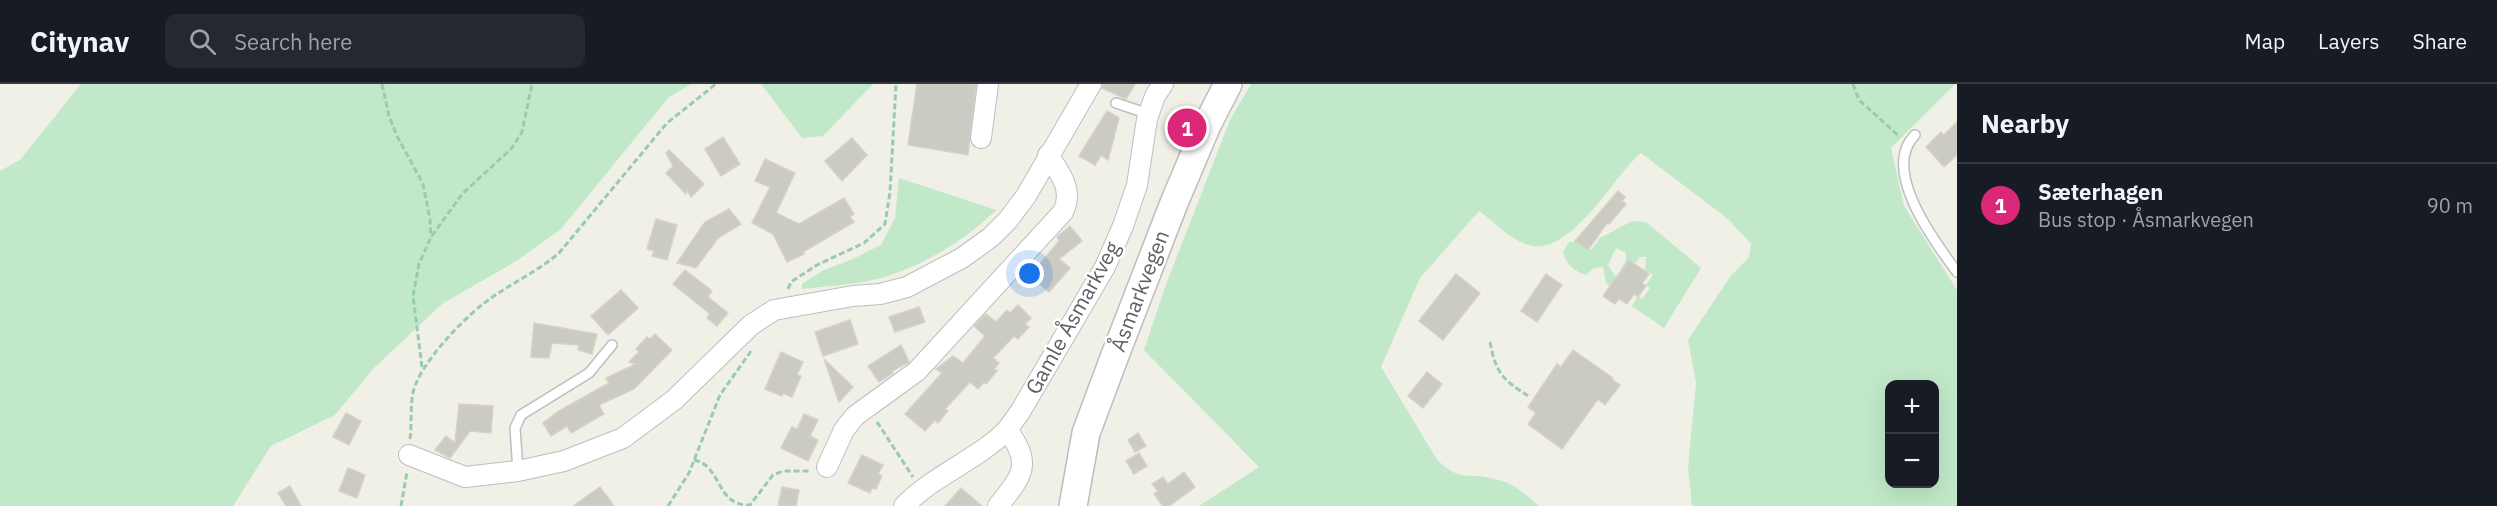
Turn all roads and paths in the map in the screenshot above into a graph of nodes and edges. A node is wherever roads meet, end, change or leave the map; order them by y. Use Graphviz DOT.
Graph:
graph roads {
  1 [pos="382,84"];
  2 [pos="532,84"];
  3 [pos="716,84"];
  4 [pos="988,84"];
  5 [pos="1091,84"];
  6 [pos="1163,84"];
  7 [pos="1228,84"];
  8 [pos="1853,84"];
  9 [pos="1116,103"];
  10 [pos="1149,114"];
  11 [pos="1915,135"];
  12 [pos="981,138"];
  13 [pos="1908,144"];
  14 [pos="1048,154"];
  15 [pos="431,237"];
  16 [pos="1957,272"];
  17 [pos="1490,342"];
  18 [pos="612,345"];
  19 [pos="422,368"];
  20 [pos="1530,397"];
  21 [pos="867,405"];
  22 [pos="1007,430"];
  23 [pos="409,455"];
  24 [pos="694,460"];
  25 [pos="827,467"];
  26 [pos="518,471"];
  27 [pos="922,490"];
  28 [pos="401,506"];
  29 [pos="904,506"];
  30 [pos="998,506"];
  31 [pos="1073,506"];
  1 -- 15 [label="path"];
  2 -- 15 [label="path"];
  3 -- 19 [label="path"];
  4 -- 12 [label="street"];
  5 -- 14 [label="street"];
  6 -- 10 [label="street, Gamle Åsmarkveg"];
  7 -- 31 [label="main road, Åsmarkvegen"];
  8 -- 13 [label="path"];
  9 -- 10 [label="lane"];
  10 -- 22 [label="street, Gamle Åsmarkveg"];
  11 -- 13 [label="lane"];
  13 -- 16 [label="lane"];
  14 -- 21 [label="street"];
  14 -- 26 [label="street"];
  15 -- 19 [label="path"];
  17 -- 20 [label="path"];
  18 -- 26 [label="lane"];
  19 -- 23 [label="path"];
  21 -- 25 [label="street"];
  21 -- 27 [label="path"];
  22 -- 27 [label="street, Gamle Åsmarkveg"];
  22 -- 30 [label="street"];
  23 -- 26 [label="street"];
  23 -- 28 [label="path"];
  24 -- 25 [label="path"];
  27 -- 29 [label="street, Gamle Åsmarkveg"];
}
